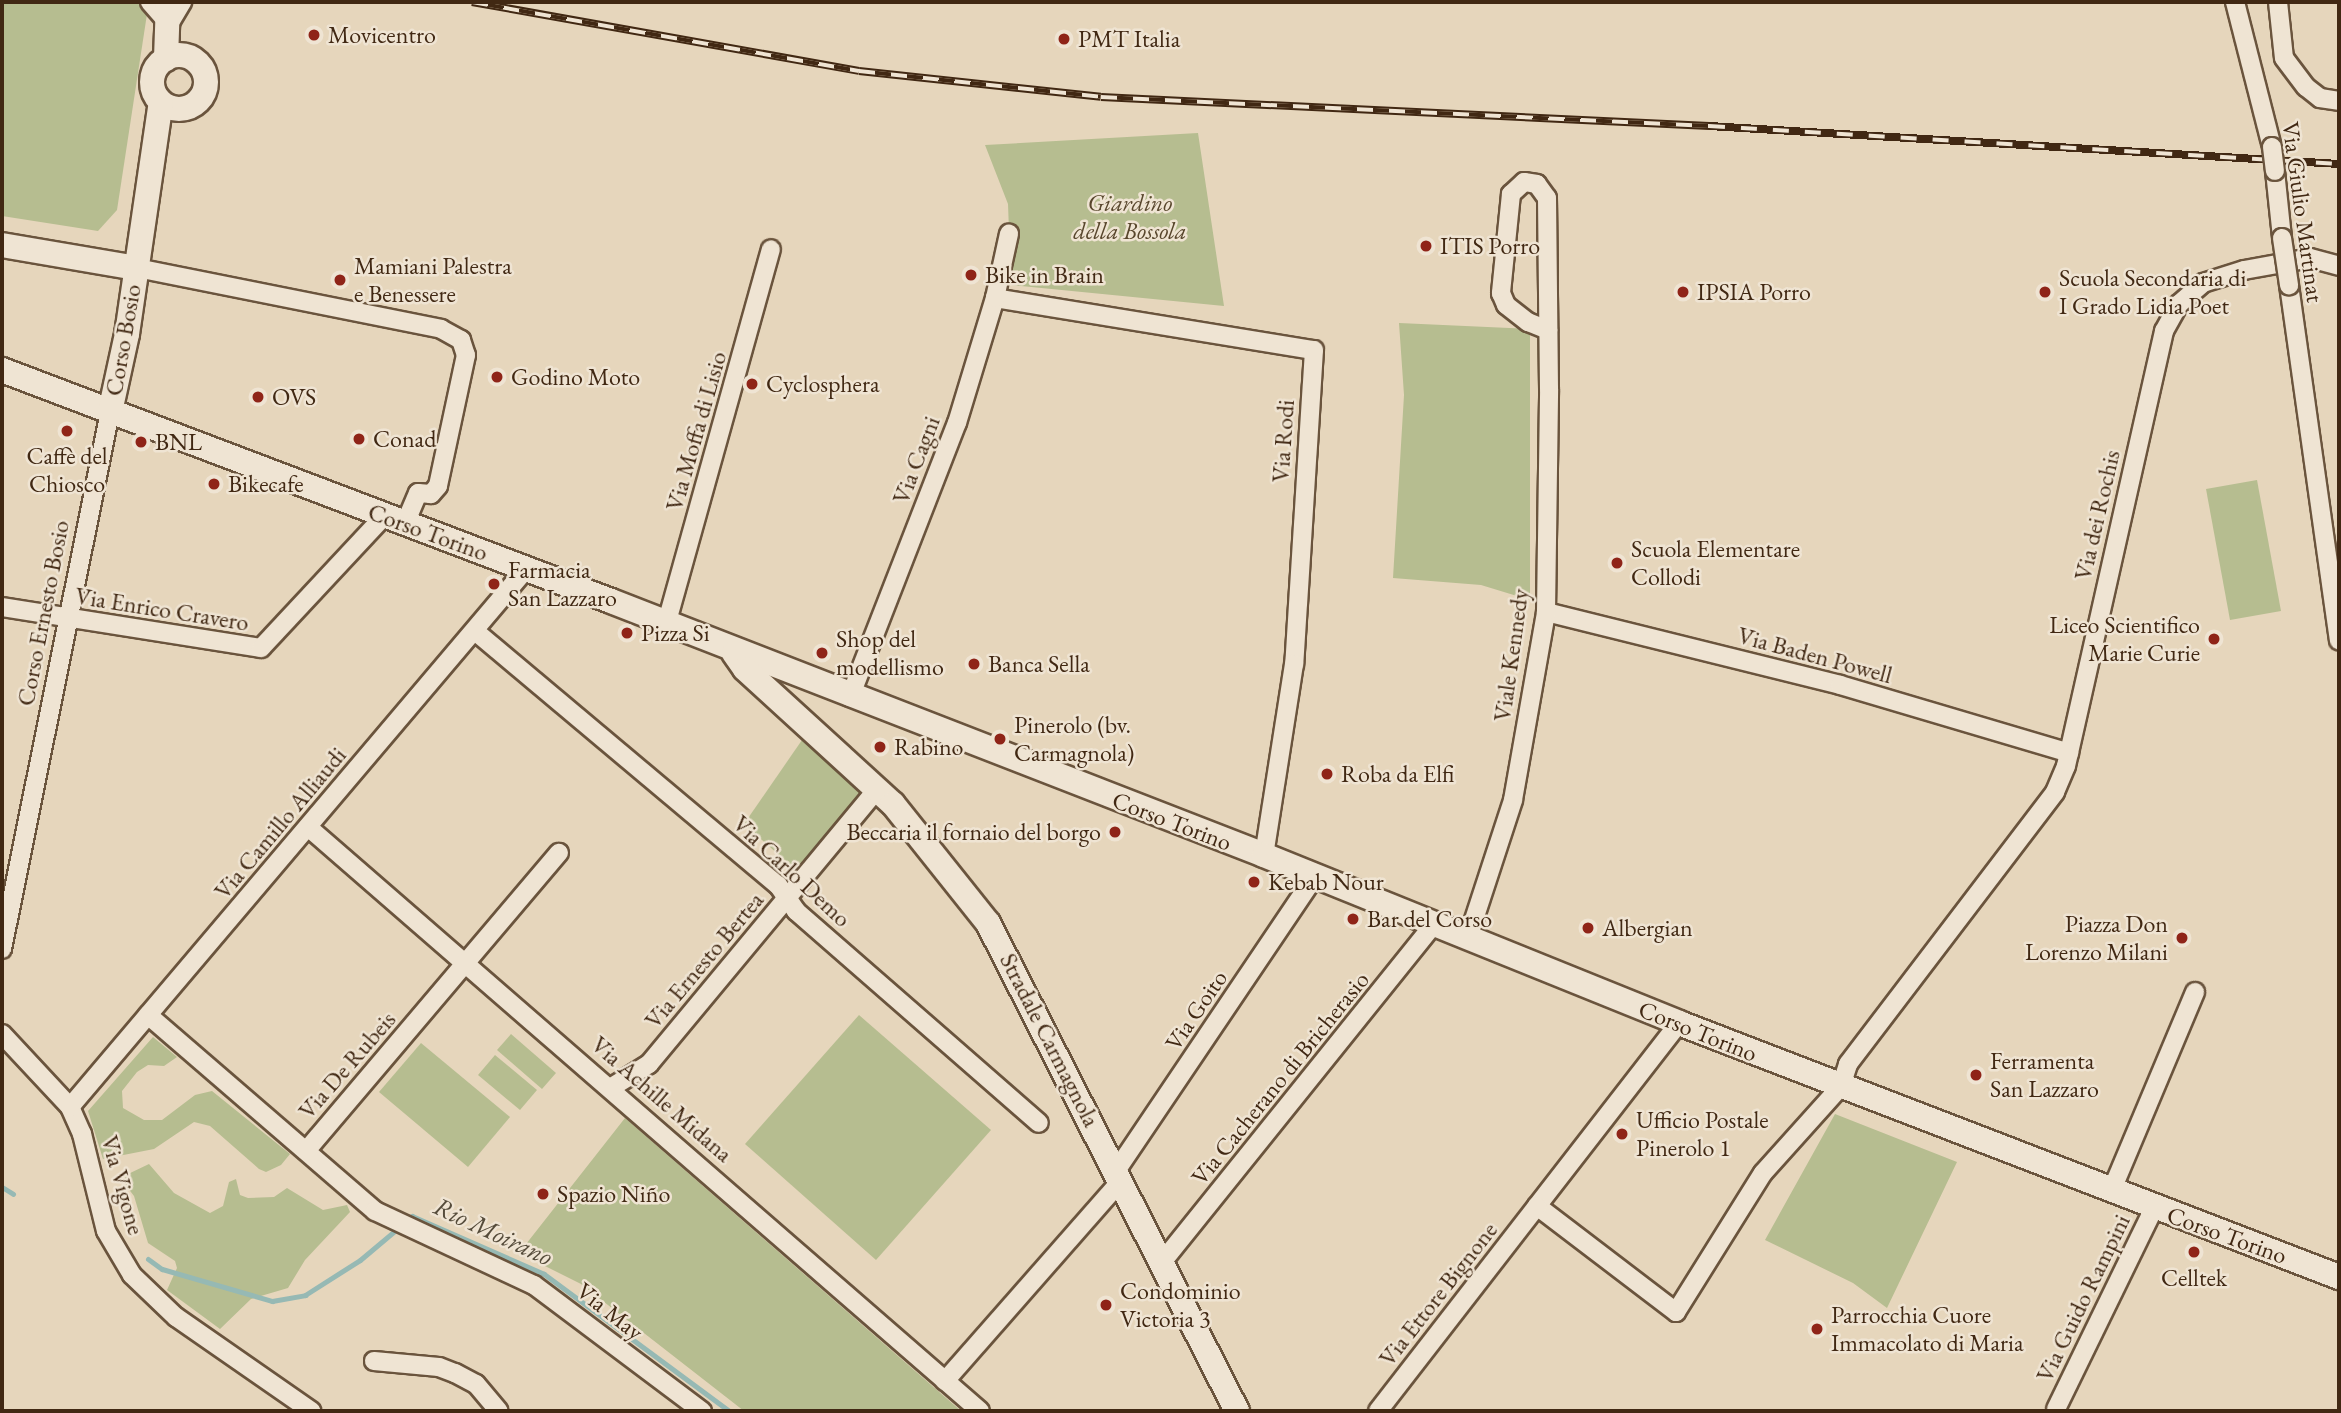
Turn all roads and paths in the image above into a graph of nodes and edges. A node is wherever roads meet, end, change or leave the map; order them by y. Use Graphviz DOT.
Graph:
graph roads {
  1 [pos="150,2"];
  2 [pos="182,2"];
  3 [pos="2235,2"];
  4 [pos="2278,2"];
  5 [pos="168,13"];
  6 [pos="166,59"];
  7 [pos="2339,101"];
  8 [pos="161,102"];
  9 [pos="1009,234"];
  10 [pos="2,245"];
  11 [pos="771,249"];
  12 [pos="2338,265"];
  13 [pos="137,268"];
  14 [pos="995,298"];
  15 [pos="1548,330"];
  16 [pos="2,370"];
  17 [pos="110,412"];
  18 [pos="394,519"];
  19 [pos="526,569"];
  20 [pos="2,607"];
  21 [pos="1546,612"];
  22 [pos="66,619"];
  23 [pos="666,625"];
  24 [pos="476,632"];
  25 [pos="2339,641"];
  26 [pos="733,652"];
  27 [pos="850,698"];
  28 [pos="2069,753"];
  29 [pos="877,789"];
  30 [pos="308,827"];
  31 [pos="559,853"];
  32 [pos="1264,855"];
  33 [pos="1315,876"];
  34 [pos="788,896"];
  35 [pos="1434,924"];
  36 [pos="1468,938"];
  37 [pos="2,949"];
  38 [pos="468,964"];
  39 [pos="2195,992"];
  40 [pos="148,1015"];
  41 [pos="1679,1023"];
  42 [pos="2,1034"];
  43 [pos="1841,1086"];
  44 [pos="612,1087"];
  45 [pos="70,1107"];
  46 [pos="1039,1123"];
  47 [pos="306,1151"];
  48 [pos="1119,1176"];
  49 [pos="2110,1192"];
  50 [pos="1537,1206"];
  51 [pos="2154,1208"];
  52 [pos="1163,1261"];
  53 [pos="2339,1277"];
  54 [pos="374,1361"];
  55 [pos="946,1381"];
  56 [pos="2056,1409"];
  57 [pos="311,1411"];
  58 [pos="499,1411"];
  59 [pos="702,1411"];
  60 [pos="980,1411"];
  61 [pos="1237,1411"];
  62 [pos="1378,1411"];
  1 -- 5 [label="street"];
  2 -- 5 [label="street"];
  3 -- 25 [label="street, Via Giulio Martinat, bridge"];
  4 -- 7 [label="street"];
  5 -- 6 [label="main road"];
  6 -- 8 [label="main road"];
  6 -- 8 [label="main road"];
  8 -- 13 [label="main road, Corso Bosio"];
  9 -- 14 [label="street, Via Cagni"];
  10 -- 13 [label="main road"];
  11 -- 23 [label="street, Via Moffa di Lisio"];
  12 -- 28 [label="street, Via dei Rochis"];
  13 -- 17 [label="main road, Corso Bosio"];
  13 -- 18 [label="street"];
  14 -- 27 [label="street, Via Cagni"];
  14 -- 32 [label="street, Via Rodi"];
  15 -- 15 [label="street, Viale Kennedy"];
  15 -- 21 [label="street, Viale Kennedy"];
  16 -- 17 [label="main road, Corso Torino"];
  17 -- 18 [label="main road, Corso Torino"];
  17 -- 22 [label="street, Corso Ernesto Bosio"];
  18 -- 19 [label="main road, Corso Torino"];
  18 -- 22 [label="street, Via Enrico Cravero"];
  19 -- 23 [label="main road, Corso Torino"];
  19 -- 24 [label="street, Via Camillo Alliaudi"];
  20 -- 22 [label="street, Via Enrico Cravero"];
  21 -- 28 [label="street, Via Baden Powell"];
  21 -- 36 [label="street, Viale Kennedy"];
  22 -- 37 [label="street, Corso Ernesto Bosio"];
  23 -- 26 [label="main road, Corso Torino"];
  24 -- 30 [label="street, Via Camillo Alliaudi"];
  24 -- 34 [label="street, Via Carlo Demo"];
  26 -- 27 [label="main road, Corso Torino"];
  26 -- 29 [label="main road, Stradale Carmagnola"];
  27 -- 32 [label="main road, Corso Torino"];
  28 -- 43 [label="street, Via dei Rochis"];
  29 -- 34 [label="street, Via Ernesto Bertea"];
  29 -- 48 [label="main road, Stradale Carmagnola"];
  30 -- 38 [label="street, Via Achille Midana"];
  30 -- 40 [label="street, Via Camillo Alliaudi"];
  31 -- 38 [label="street, Via De Rubeis"];
  32 -- 33 [label="main road, Corso Torino"];
  33 -- 35 [label="main road, Corso Torino"];
  33 -- 48 [label="street, Via Goito"];
  34 -- 44 [label="street, Via Ernesto Bertea"];
  34 -- 46 [label="street, Via Carlo Demo"];
  35 -- 36 [label="main road, Corso Torino"];
  35 -- 52 [label="street, Via Cacherano di Bricherasio"];
  36 -- 41 [label="main road, Corso Torino"];
  38 -- 44 [label="street, Via Achille Midana"];
  38 -- 47 [label="street, Via De Rubeis"];
  39 -- 49 [label="street"];
  40 -- 45 [label="street, Via Camillo Alliaudi"];
  40 -- 47 [label="street, Via De Rubeis"];
  41 -- 43 [label="main road, Corso Torino"];
  41 -- 50 [label="street, Via Ettore Bignone"];
  42 -- 45 [label="street, Via Vigone"];
  43 -- 49 [label="main road, Corso Torino"];
  43 -- 50 [label="street, Via dei Rochis"];
  44 -- 55 [label="street, Via Achille Midana"];
  45 -- 57 [label="street, Via Vigone"];
  47 -- 59 [label="street, Via May"];
  48 -- 52 [label="main road, Stradale Carmagnola"];
  48 -- 55 [label="street, Via Goito"];
  49 -- 51 [label="main road, Corso Torino"];
  50 -- 62 [label="street, Via Ettore Bignone"];
  51 -- 53 [label="main road, Corso Torino"];
  51 -- 56 [label="street, Via Guido Rampini"];
  52 -- 61 [label="main road, Stradale Carmagnola"];
  54 -- 58 [label="street"];
  55 -- 60 [label="street, Via Achille Midana"];
}
